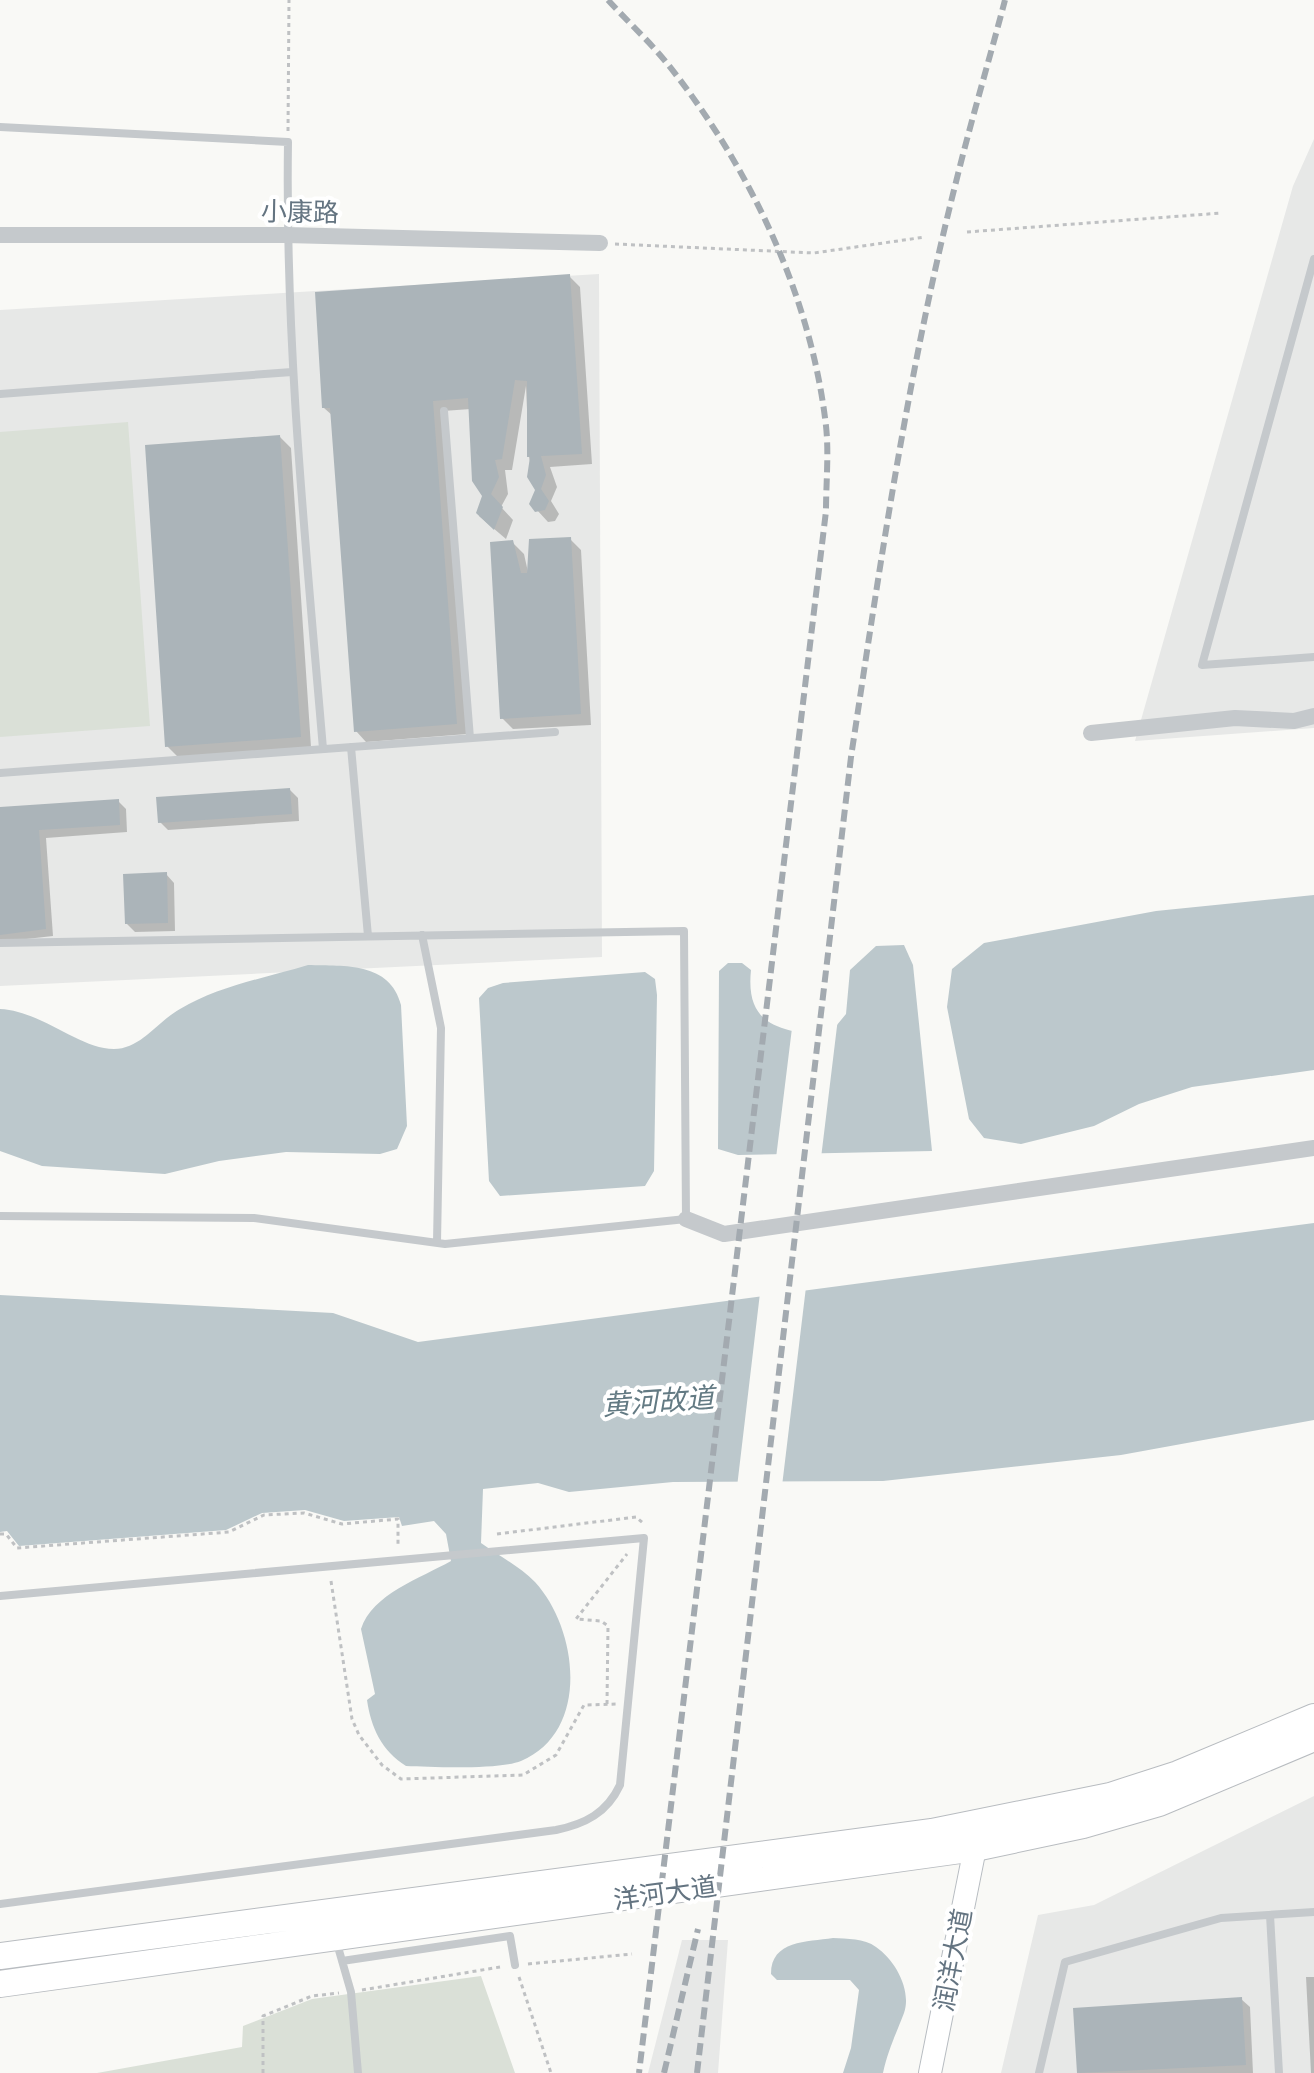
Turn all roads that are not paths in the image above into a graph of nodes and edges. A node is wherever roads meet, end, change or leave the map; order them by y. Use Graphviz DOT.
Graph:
graph roads {
  1 [pos="0,127"];
  2 [pos="0,235"];
  3 [pos="286,235"];
  4 [pos="600,243"];
  5 [pos="1314,259"];
  6 [pos="292,372"];
  7 [pos="0,394"];
  8 [pos="444,411"];
  9 [pos="1314,657"];
  10 [pos="1314,716"];
  11 [pos="555,732"];
  12 [pos="1091,733"];
  13 [pos="470,738"];
  14 [pos="351,747"];
  15 [pos="323,749"];
  16 [pos="0,773"];
  17 [pos="422,935"];
  18 [pos="368,936"];
  19 [pos="0,943"];
  20 [pos="1314,1148"];
  21 [pos="0,1216"];
  22 [pos="686,1219"];
  23 [pos="437,1242"];
  24 [pos="0,1596"];
  25 [pos="1314,1717"];
  26 [pos="1314,1738"];
  27 [pos="975,1848"];
  28 [pos="0,1904"];
  29 [pos="1314,1912"];
  30 [pos="1270,1915"];
  31 [pos="339,1950"];
  32 [pos="0,1956"];
  33 [pos="515,1965"];
  34 [pos="0,1984"];
  35 [pos="358,2073"];
  36 [pos="930,2073"];
  37 [pos="1039,2073"];
  38 [pos="1279,2073"];
  1 -- 3 [label="lane"];
  2 -- 3 [label="street, 小康路"];
  3 -- 4 [label="street, 小康路"];
  3 -- 6 [label="lane"];
  5 -- 9 [label="lane"];
  6 -- 7 [label="lane"];
  6 -- 15 [label="lane"];
  8 -- 13 [label="lane"];
  10 -- 12 [label="street"];
  11 -- 13 [label="lane"];
  13 -- 14 [label="lane"];
  14 -- 15 [label="lane"];
  14 -- 18 [label="lane"];
  15 -- 16 [label="lane"];
  17 -- 18 [label="lane"];
  17 -- 22 [label="lane"];
  17 -- 23 [label="lane"];
  18 -- 19 [label="lane"];
  20 -- 22 [label="street"];
  21 -- 23 [label="lane"];
  22 -- 23 [label="lane"];
  24 -- 28 [label="lane"];
  25 -- 32 [label="main road, 洋河大道"];
  26 -- 27 [label="main road, 洋河大道"];
  27 -- 31 [label="main road, 洋河大道"];
  27 -- 36 [label="street, 润洋大道"];
  29 -- 30 [label="lane"];
  30 -- 37 [label="lane"];
  30 -- 38 [label="lane"];
  31 -- 33 [label="lane"];
  31 -- 34 [label="main road, 洋河大道"];
  31 -- 35 [label="lane"];
}
